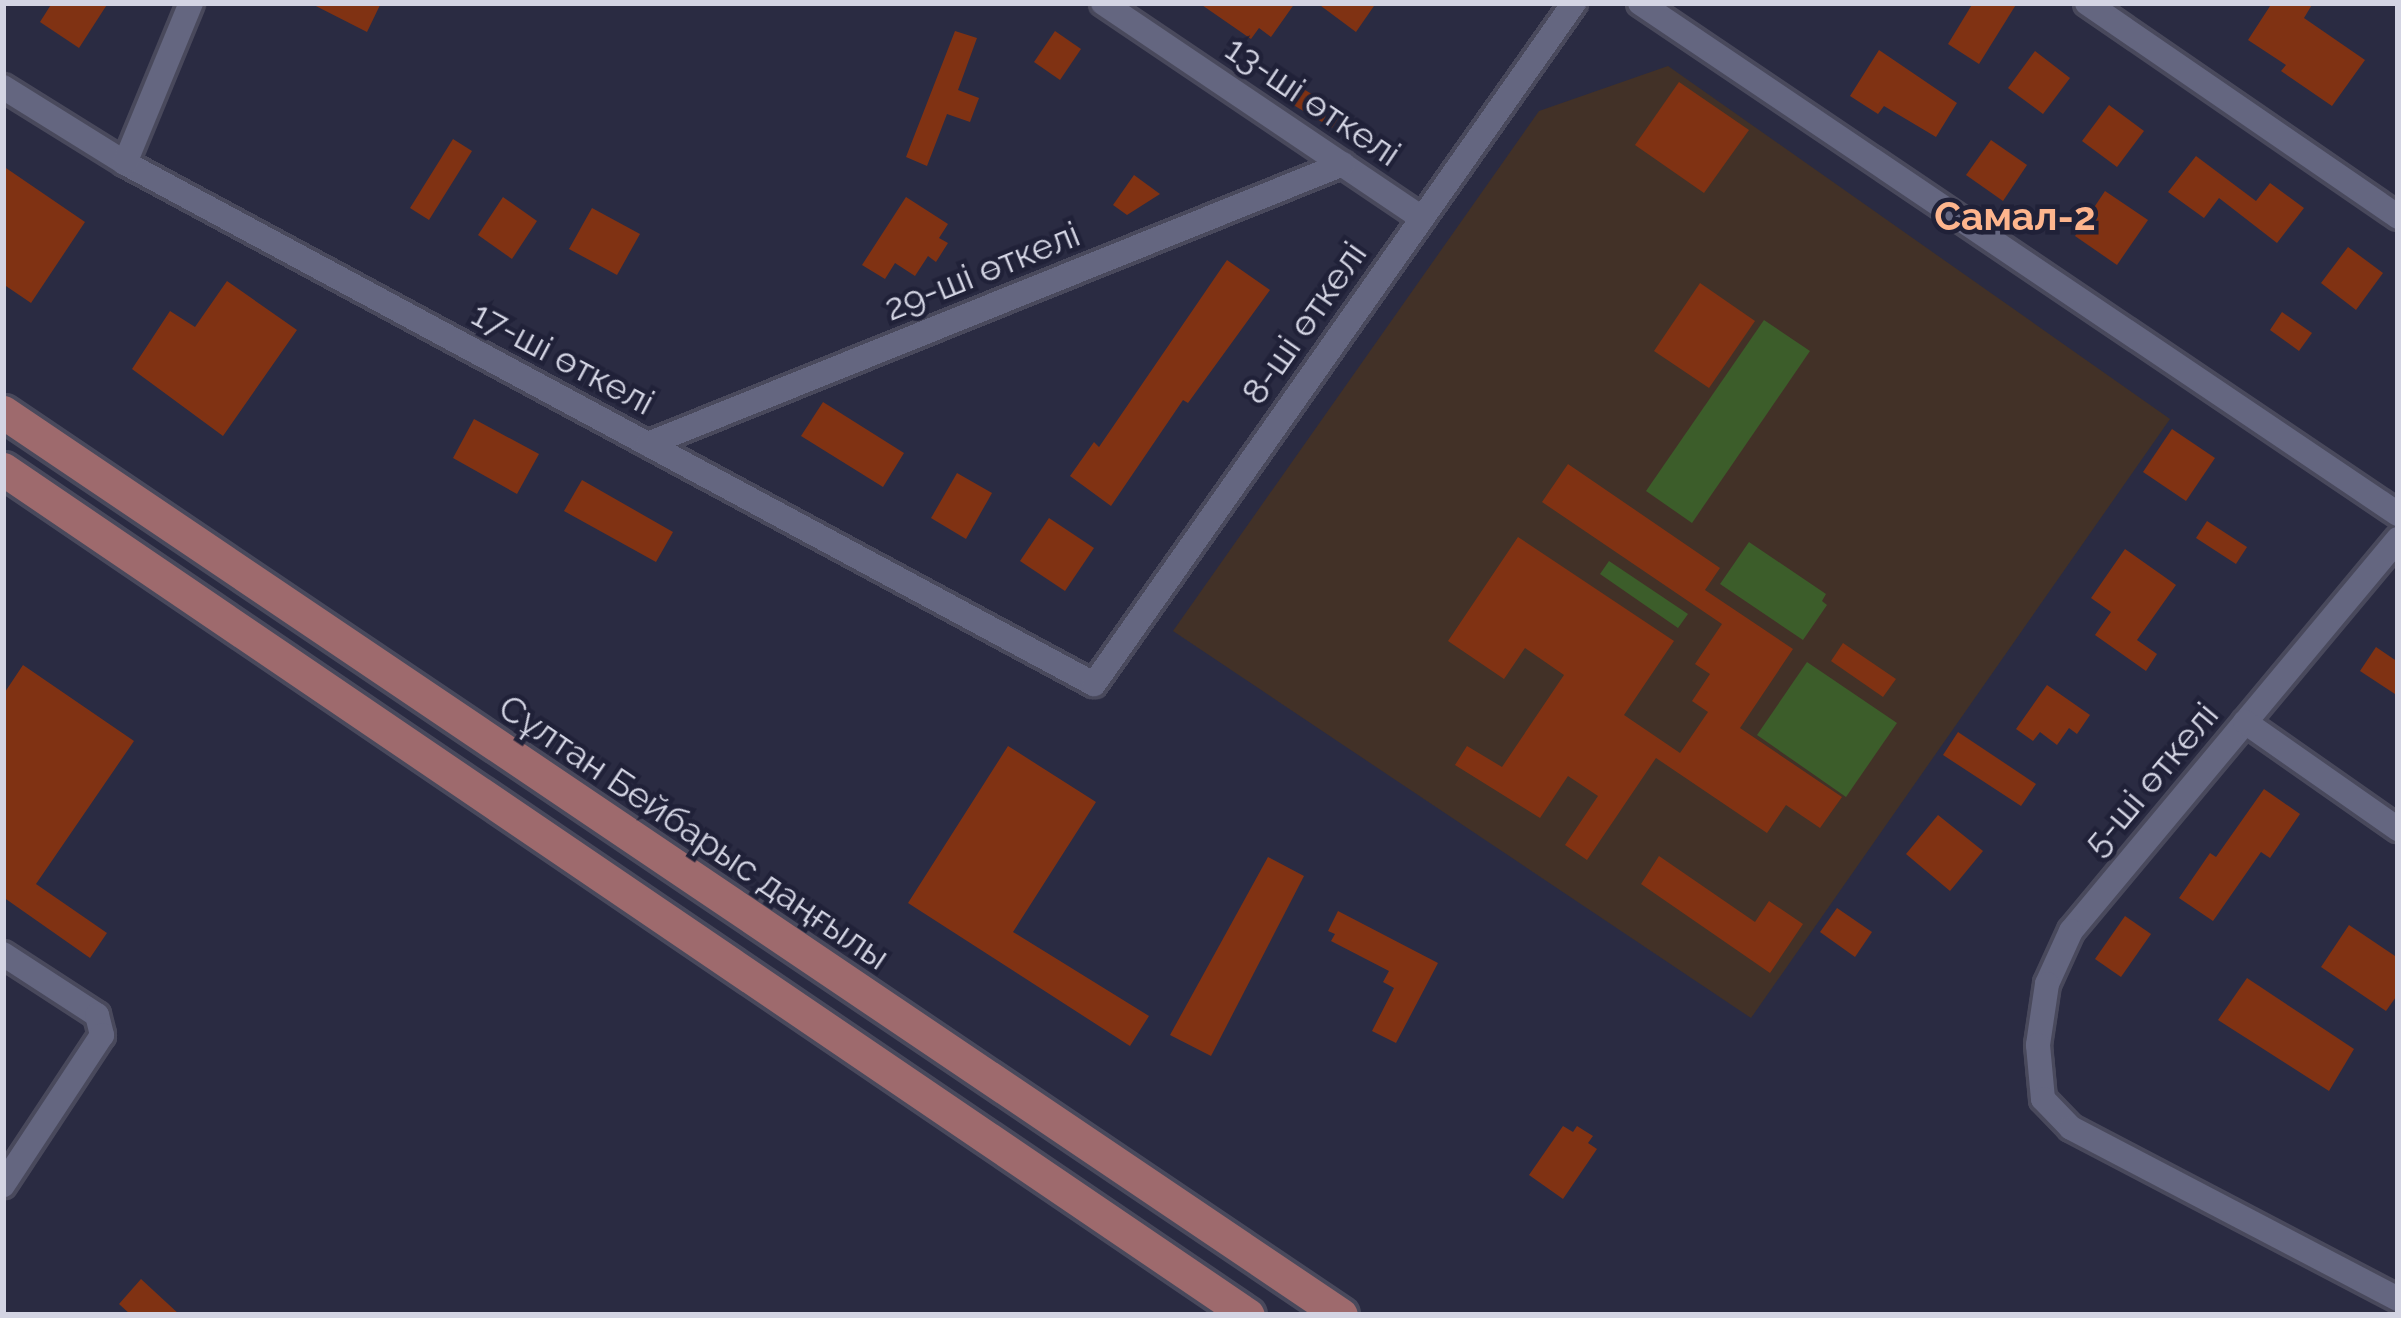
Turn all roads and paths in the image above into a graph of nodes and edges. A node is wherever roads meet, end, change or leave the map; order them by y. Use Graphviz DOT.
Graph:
graph roads {
  1 [pos="191,3"];
  2 [pos="1103,3"];
  3 [pos="1574,3"];
  4 [pos="1640,3"];
  5 [pos="2087,3"];
  6 [pos="3,87"];
  7 [pos="125,164"];
  8 [pos="1343,164"];
  9 [pos="2398,217"];
  10 [pos="1422,218"];
  11 [pos="3,412"];
  12 [pos="648,444"];
  13 [pos="3,469"];
  14 [pos="2398,514"];
  15 [pos="2398,538"];
  16 [pos="1094,684"];
  17 [pos="2245,722"];
  18 [pos="2398,829"];
  19 [pos="3,954"];
  20 [pos="3,1185"];
  21 [pos="2398,1299"];
  22 [pos="1248,1315"];
  23 [pos="1341,1315"];
  1 -- 7 [label="street"];
  2 -- 8 [label="street, 13-ші өткелі"];
  3 -- 10 [label="street, 8-ші өткелі"];
  4 -- 14 [label="street"];
  5 -- 9 [label="street"];
  6 -- 7 [label="street, 17-ші өткелі"];
  7 -- 12 [label="street, 17-ші өткелі"];
  8 -- 10 [label="street, 13-ші өткелі"];
  8 -- 12 [label="street, 29-ші өткелі"];
  10 -- 16 [label="street, 8-ші өткелі"];
  11 -- 23 [label="main road, Сұлтан Бейбарыс даңғылы"];
  12 -- 16 [label="street, 17-ші өткелі"];
  13 -- 22 [label="main road"];
  15 -- 17 [label="street, 5-ші өткелі"];
  17 -- 18 [label="street"];
  17 -- 21 [label="street, 5-ші өткелі"];
  19 -- 20 [label="street"];
}
